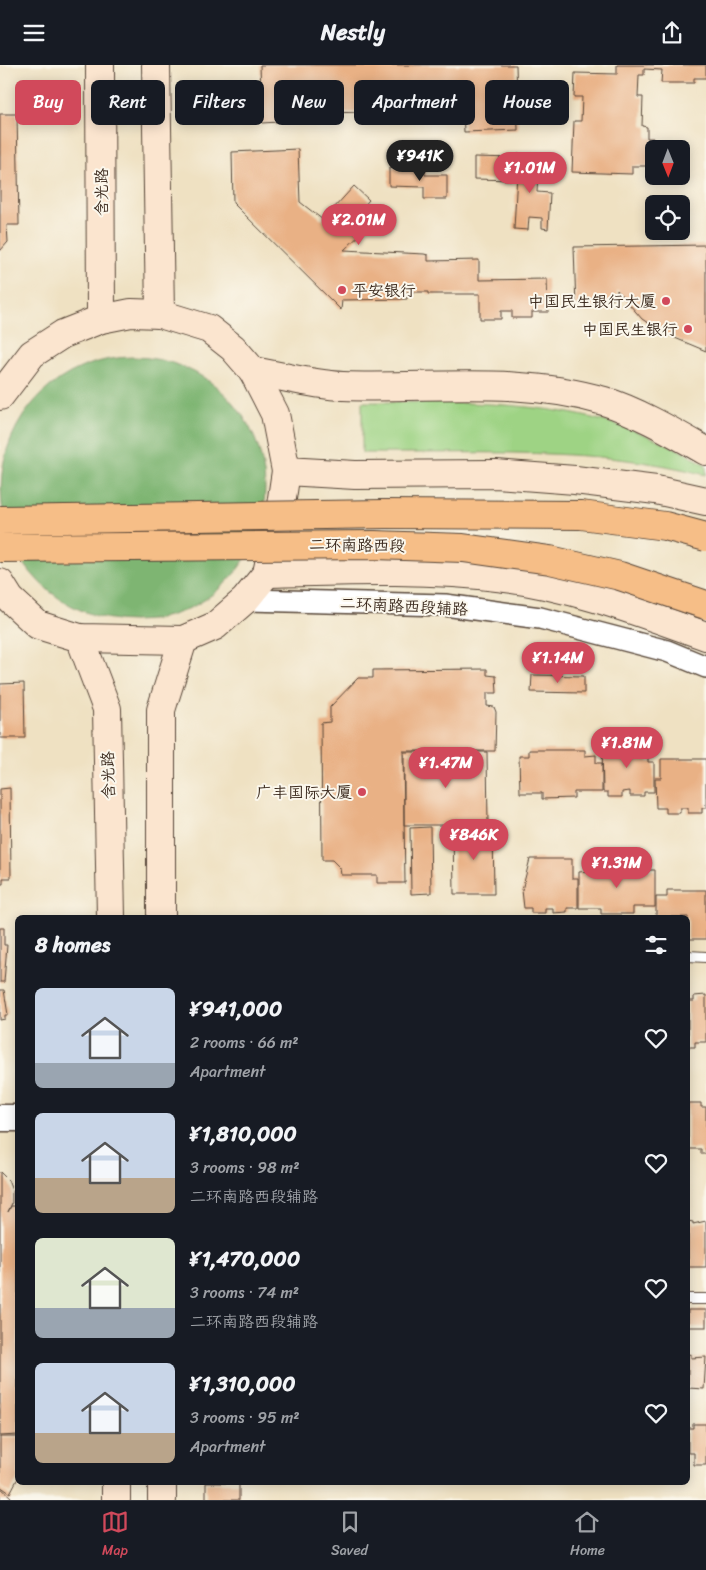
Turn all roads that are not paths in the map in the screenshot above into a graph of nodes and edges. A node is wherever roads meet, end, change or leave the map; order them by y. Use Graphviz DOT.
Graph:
graph roads {
  1 [pos="100,65"];
  2 [pos="156,65"];
  3 [pos="160,314"];
  4 [pos="101,319"];
  5 [pos="253,371"];
  6 [pos="0,396"];
  7 [pos="706,451"];
  8 [pos="286,471"];
  9 [pos="706,501"];
  10 [pos="0,520"];
  11 [pos="706,537"];
  12 [pos="0,548"];
  13 [pos="267,573"];
  14 [pos="3,594"];
  15 [pos="245,600"];
  16 [pos="706,605"];
  17 [pos="706,637"];
  18 [pos="80,638"];
  19 [pos="183,640"];
  20 [pos="706,667"];
  21 [pos="111,915"];
  22 [pos="161,915"];
  23 [pos="690,956"];
  24 [pos="706,957"];
  25 [pos="0,1118"];
  26 [pos="15,1118"];
  27 [pos="690,1299"];
  28 [pos="706,1299"];
  29 [pos="116,1485"];
  30 [pos="162,1485"];
  31 [pos="116,1500"];
  32 [pos="162,1500"];
  1 -- 4 [label="main road, 含光路"];
  2 -- 3 [label="main road"];
  3 -- 4 [label="main road"];
  3 -- 5 [label="main road"];
  4 -- 6 [label="main road"];
  5 -- 7 [label="main road"];
  5 -- 8 [label="main road"];
  8 -- 9 [label="main road"];
  8 -- 13 [label="main road"];
  10 -- 11 [label="highway, 二环南路西段, bridge"];
  12 -- 16 [label="highway, 二环南路西段, bridge"];
  13 -- 15 [label="main road"];
  13 -- 17 [label="main road, 二环南路西段"];
  14 -- 18 [label="main road"];
  15 -- 19 [label="main road"];
  15 -- 20 [label="street, 二环南路西段辅路"];
  18 -- 19 [label="main road"];
  18 -- 21 [label="main road, 含光路"];
  19 -- 22 [label="main road"];
  23 -- 24 [label="lane"];
  25 -- 26 [label="street"];
  27 -- 28 [label="lane"];
  29 -- 31 [label="main road"];
  30 -- 32 [label="main road"];
}
